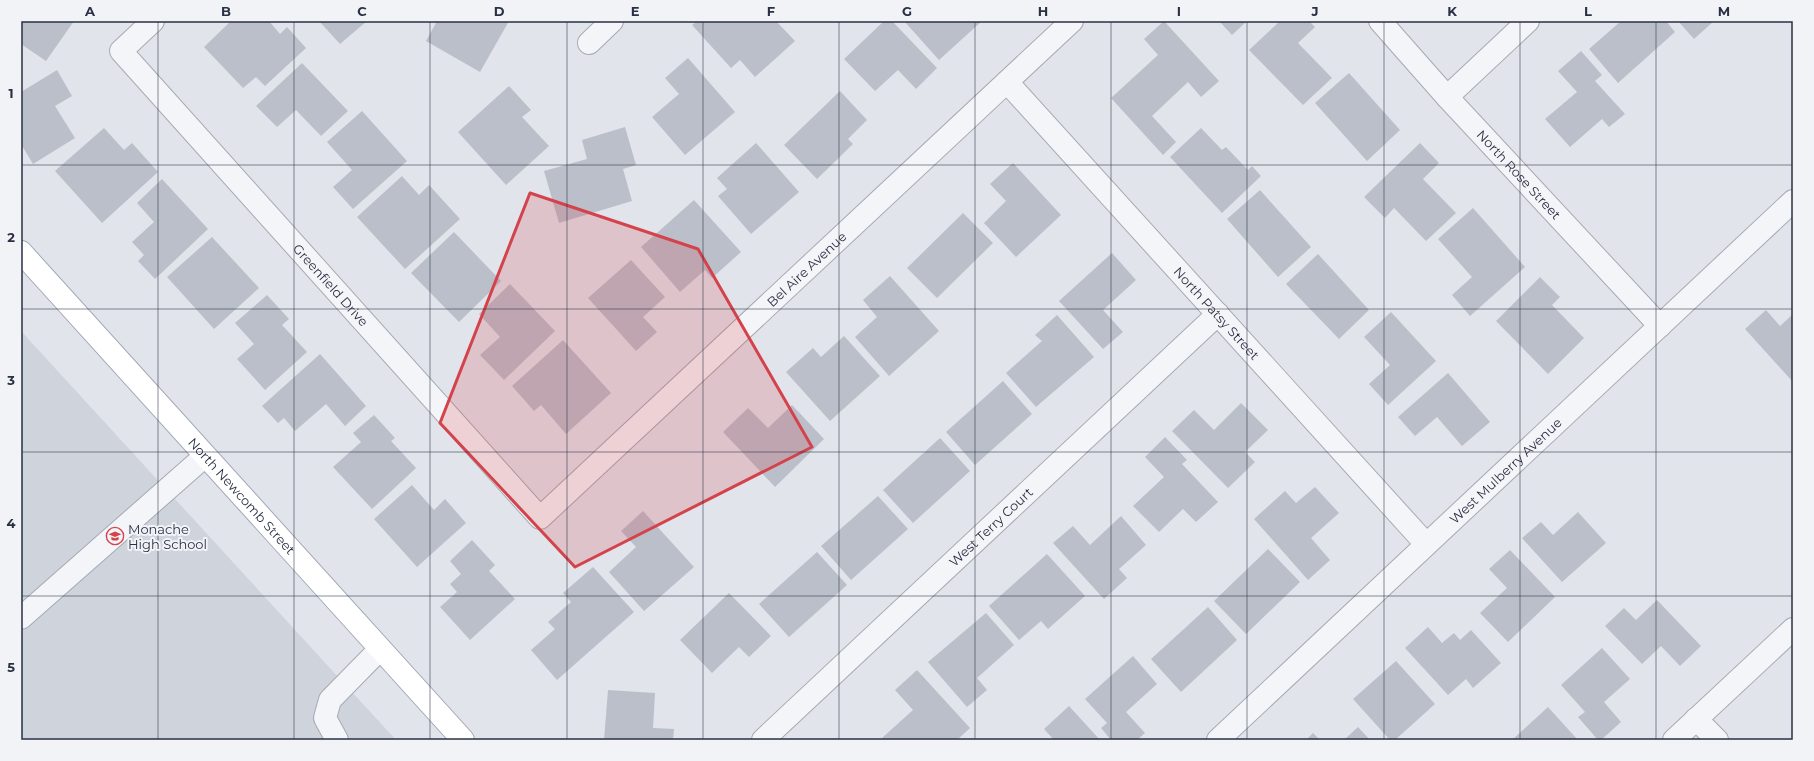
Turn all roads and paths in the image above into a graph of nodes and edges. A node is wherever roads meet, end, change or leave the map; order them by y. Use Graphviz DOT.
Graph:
graph roads {
  1 [pos="153,21"];
  2 [pos="612,21"];
  3 [pos="1072,21"];
  4 [pos="1380,21"];
  5 [pos="1528,21"];
  6 [pos="589,43"];
  7 [pos="1007,82"];
  8 [pos="1447,97"];
  9 [pos="1793,201"];
  10 [pos="21,252"];
  11 [pos="1218,314"];
  12 [pos="1660,326"];
  13 [pos="206,456"];
  14 [pos="540,518"];
  15 [pos="1426,544"];
  16 [pos="21,618"];
  17 [pos="1793,629"];
  18 [pos="380,649"];
  19 [pos="1696,719"];
  20 [pos="337,740"];
  21 [pos="463,740"];
  22 [pos="763,740"];
  23 [pos="1218,740"];
  24 [pos="1674,740"];
  25 [pos="1717,740"];
  1 -- 14 [label="street, Greenfield Drive"];
  2 -- 6 [label="street"];
  3 -- 7 [label="street, Bel Aire Avenue"];
  4 -- 8 [label="street, North Rose Street"];
  5 -- 8 [label="street"];
  7 -- 11 [label="street, North Patsy Street"];
  7 -- 14 [label="street, Bel Aire Avenue"];
  8 -- 12 [label="street, North Rose Street"];
  9 -- 12 [label="street, West Mulberry Avenue"];
  10 -- 13 [label="main road, North Newcomb Street"];
  11 -- 15 [label="street, North Patsy Street"];
  11 -- 22 [label="street, West Terry Court"];
  12 -- 15 [label="street, West Mulberry Avenue"];
  13 -- 16 [label="street"];
  13 -- 18 [label="main road, North Newcomb Street"];
  15 -- 23 [label="street, West Mulberry Avenue"];
  17 -- 19 [label="street"];
  18 -- 20 [label="street"];
  18 -- 21 [label="main road, North Newcomb Street"];
  19 -- 24 [label="street"];
  19 -- 25 [label="street"];
}
